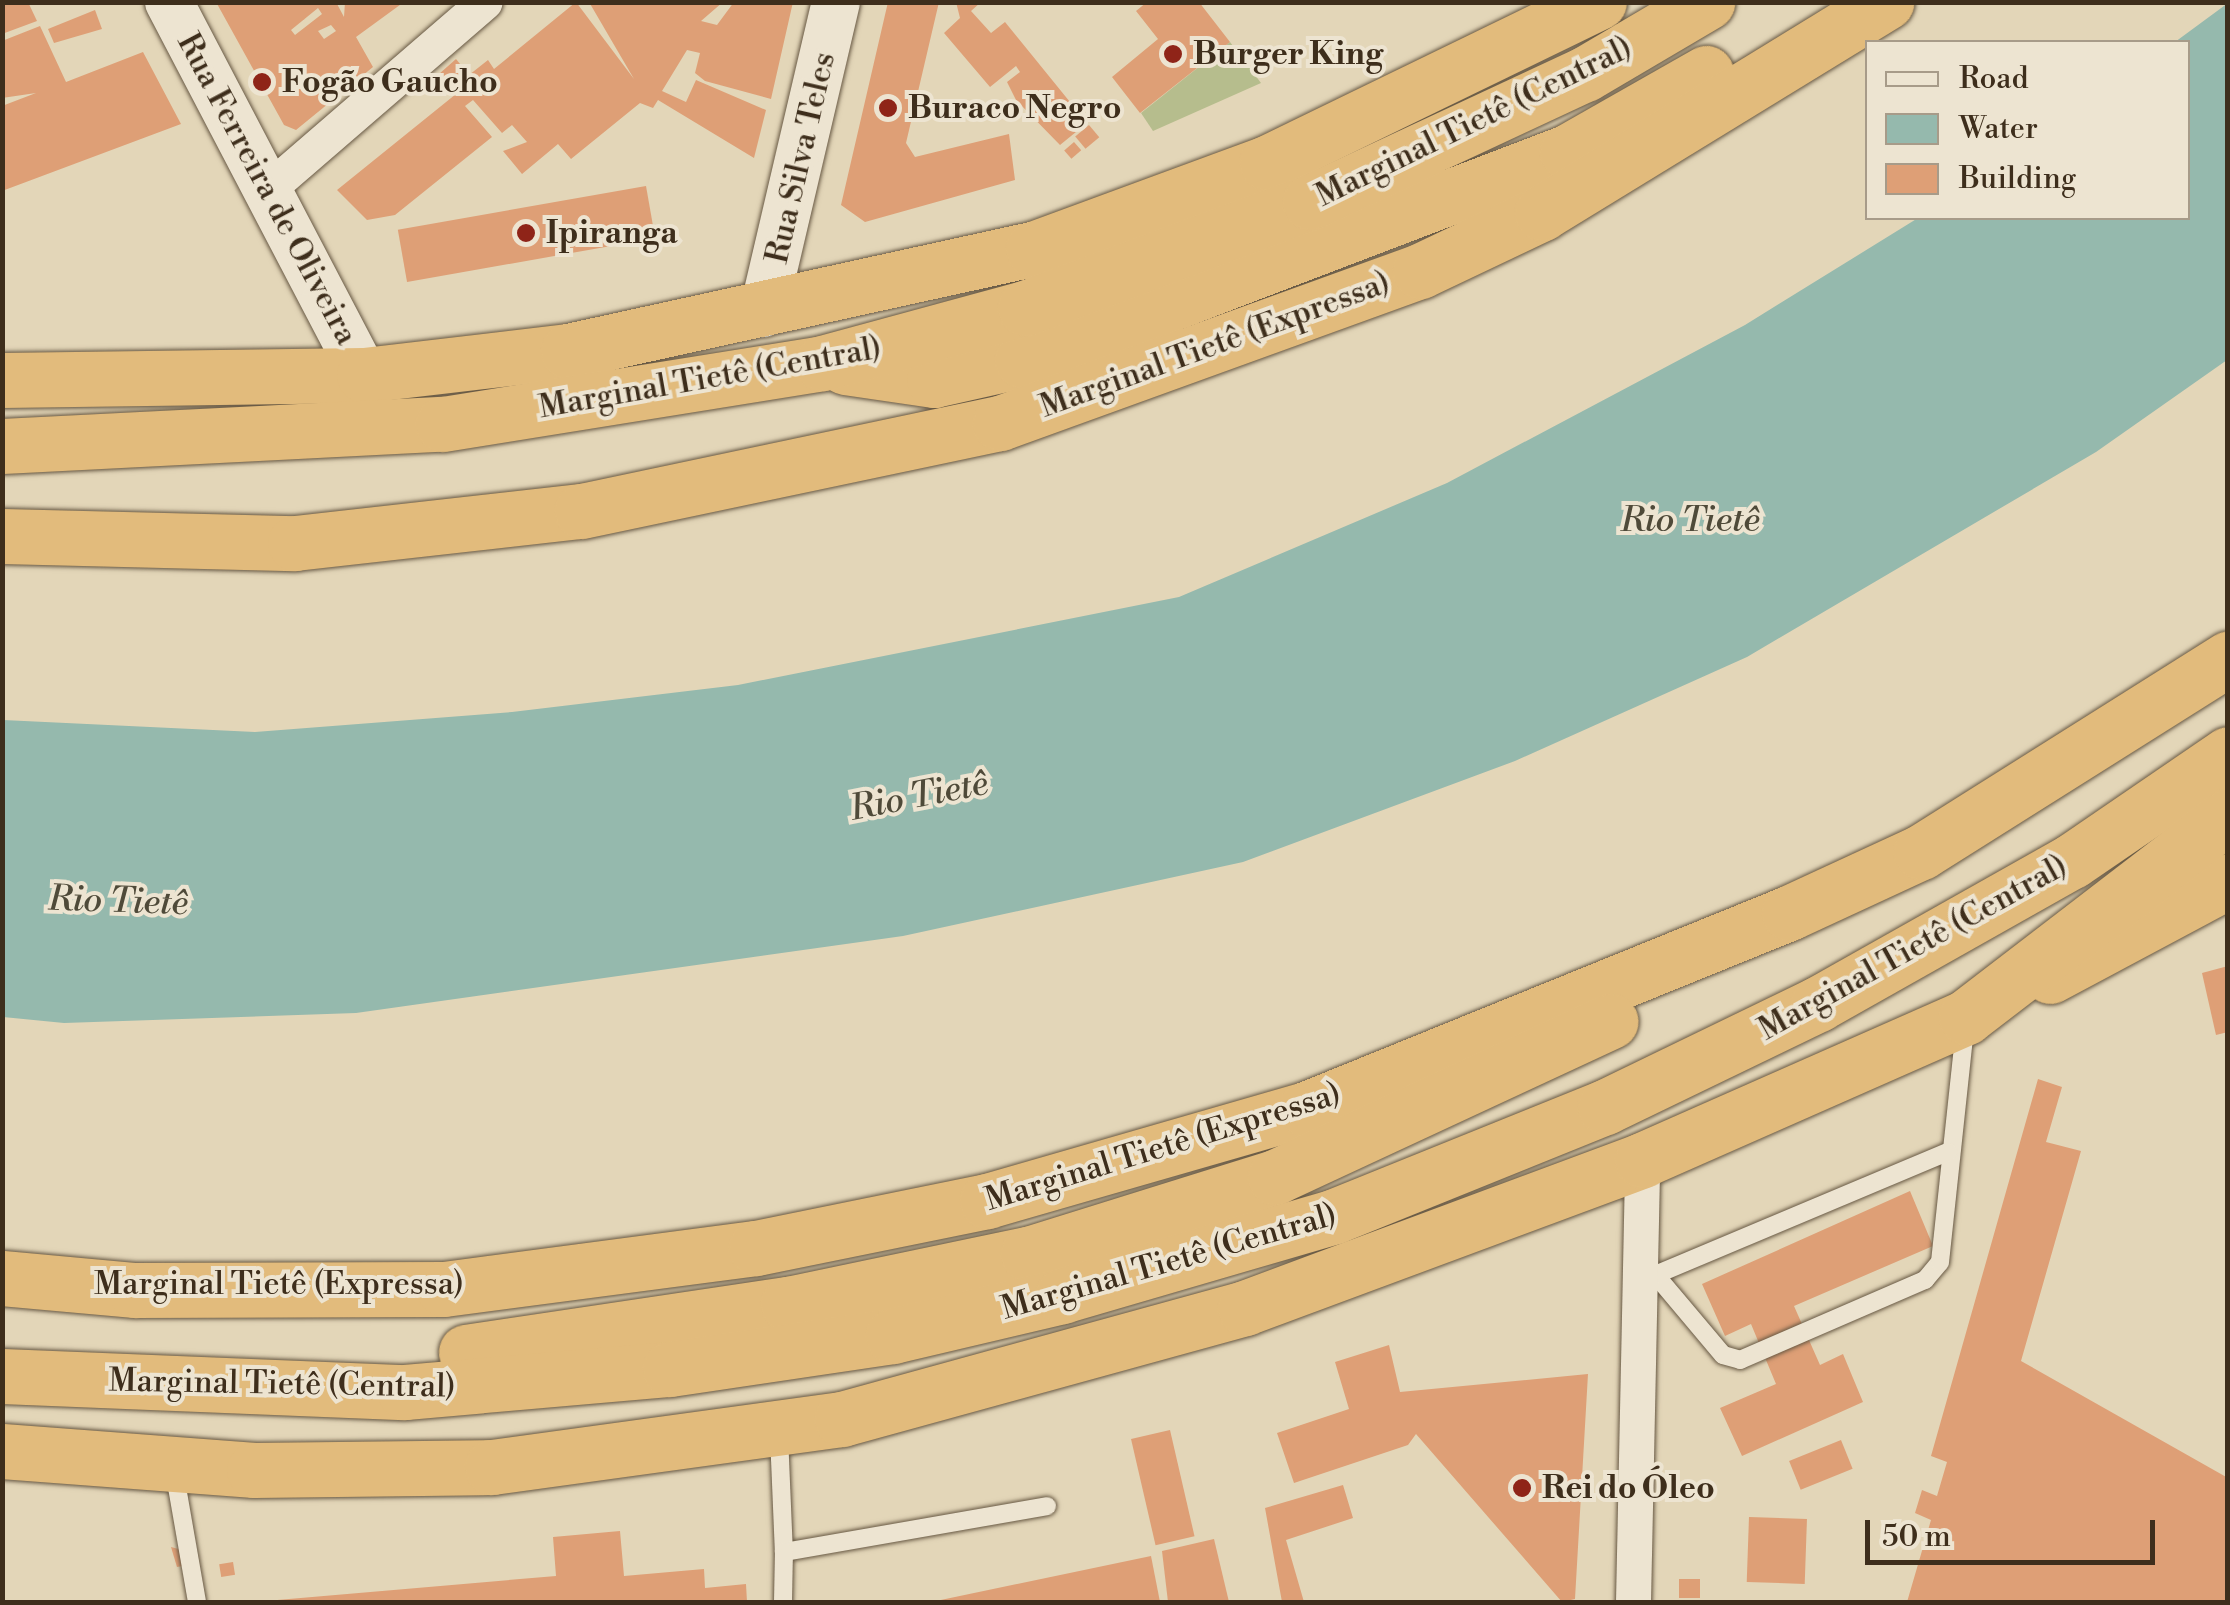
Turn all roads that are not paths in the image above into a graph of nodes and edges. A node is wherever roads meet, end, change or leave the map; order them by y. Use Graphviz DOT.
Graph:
graph roads {
  1 [pos="169,2"];
  2 [pos="485,2"];
  3 [pos="836,2"];
  4 [pos="1599,2"];
  5 [pos="1707,2"];
  6 [pos="1831,2"];
  7 [pos="1886,2"];
  8 [pos="268,189"];
  9 [pos="763,312"];
  10 [pos="822,363"];
  11 [pos="364,375"];
  12 [pos="2,380"];
  13 [pos="2,446"];
  14 [pos="2,536"];
  15 [pos="2228,659"];
  16 [pos="2228,754"];
  17 [pos="2228,816"];
  18 [pos="2228,880"];
  19 [pos="1790,912"];
  20 [pos="1966,1017"];
  21 [pos="1948,1152"];
  22 [pos="1642,1160"];
  23 [pos="1648,1266"];
  24 [pos="2,1278"];
  25 [pos="2,1376"];
  26 [pos="216,1389"];
  27 [pos="779,1428"];
  28 [pos="2,1451"];
  29 [pos="174,1464"];
  30 [pos="1047,1506"];
  31 [pos="784,1552"];
  32 [pos="197,1602"];
  33 [pos="784,1602"];
  34 [pos="1633,1602"];
  1 -- 8 [label="street, Rua Ferreira de Oliveira"];
  2 -- 8 [label="street"];
  3 -- 9 [label="street, Rua Silva Teles"];
  4 -- 9 [label="highway"];
  5 -- 10 [label="highway, Marginal Tietê (Central)"];
  6 -- 10 [label="highway"];
  7 -- 14 [label="highway, Marginal Tietê (Expressa)"];
  8 -- 11 [label="street, Rua Ferreira de Oliveira"];
  9 -- 11 [label="highway"];
  10 -- 13 [label="highway, Marginal Tietê (Central)"];
  11 -- 12 [label="highway"];
  15 -- 19 [label="highway, Marginal Tietê (Expressa)"];
  16 -- 26 [label="highway, Marginal Tietê (Central)"];
  17 -- 20 [label="highway"];
  18 -- 20 [label="highway"];
  19 -- 24 [label="highway, Marginal Tietê (Expressa)"];
  19 -- 26 [label="highway"];
  20 -- 21 [label="lane"];
  20 -- 22 [label="highway"];
  21 -- 23 [label="lane"];
  21 -- 23 [label="lane"];
  22 -- 23 [label="street"];
  22 -- 27 [label="highway"];
  23 -- 34 [label="street"];
  25 -- 26 [label="highway, Marginal Tietê (Central)"];
  27 -- 29 [label="highway"];
  27 -- 31 [label="lane"];
  28 -- 29 [label="highway"];
  29 -- 32 [label="lane"];
  30 -- 31 [label="lane"];
  31 -- 33 [label="lane"];
}
